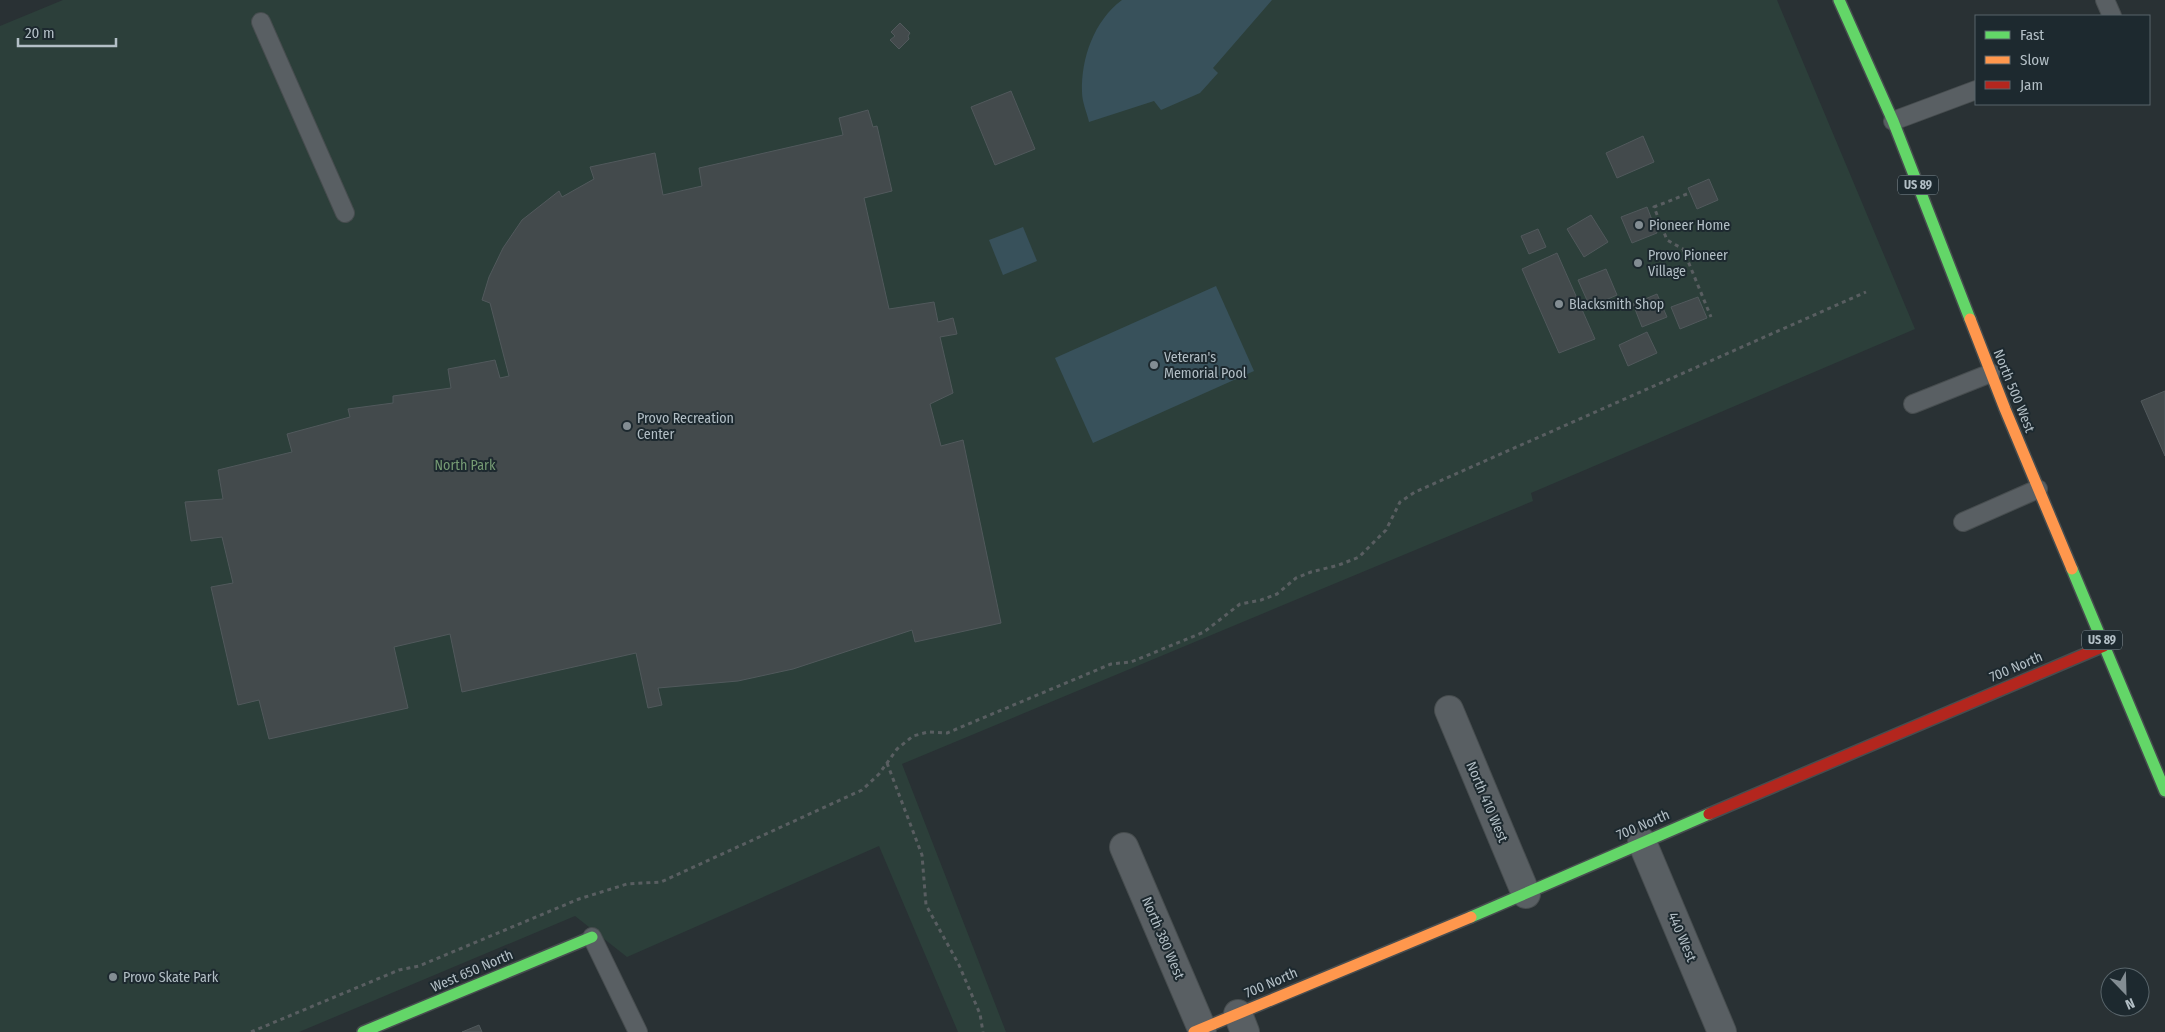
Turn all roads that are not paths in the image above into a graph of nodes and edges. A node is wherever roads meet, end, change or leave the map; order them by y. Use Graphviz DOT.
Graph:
graph roads {
  1 [pos="1839,0"];
  2 [pos="2105,0"];
  3 [pos="2112,15"];
  4 [pos="262,22"];
  5 [pos="1975,90"];
  6 [pos="1893,121"];
  7 [pos="344,214"];
  8 [pos="1991,373"];
  9 [pos="1914,404"];
  10 [pos="2038,489"];
  11 [pos="1963,522"];
  12 [pos="2104,646"];
  13 [pos="1449,710"];
  14 [pos="2165,791"];
  15 [pos="1642,842"];
  16 [pos="1124,847"];
  17 [pos="1526,894"];
  18 [pos="592,937"];
  19 [pos="1241,1023"];
  20 [pos="1198,1030"];
  21 [pos="363,1032"];
  22 [pos="638,1032"];
  23 [pos="1722,1032"];
  1 -- 6 [label="street, North 500 West / US 89"];
  2 -- 3 [label="lane"];
  4 -- 7 [label="lane"];
  5 -- 6 [label="lane"];
  6 -- 8 [label="street, North 500 West / US 89"];
  8 -- 9 [label="lane"];
  8 -- 10 [label="street, North 500 West / US 89"];
  10 -- 11 [label="lane"];
  10 -- 12 [label="street, North 500 West / US 89"];
  12 -- 14 [label="street, North 500 West / US 89"];
  12 -- 15 [label="street, 700 North"];
  13 -- 17 [label="street, North 410 West"];
  15 -- 17 [label="street, 700 North"];
  15 -- 23 [label="street, 440 West"];
  16 -- 20 [label="street, North 380 West"];
  17 -- 19 [label="street, 700 North"];
  18 -- 21 [label="street, West 650 North"];
  18 -- 22 [label="lane"];
  19 -- 20 [label="street, 700 North"];
}
